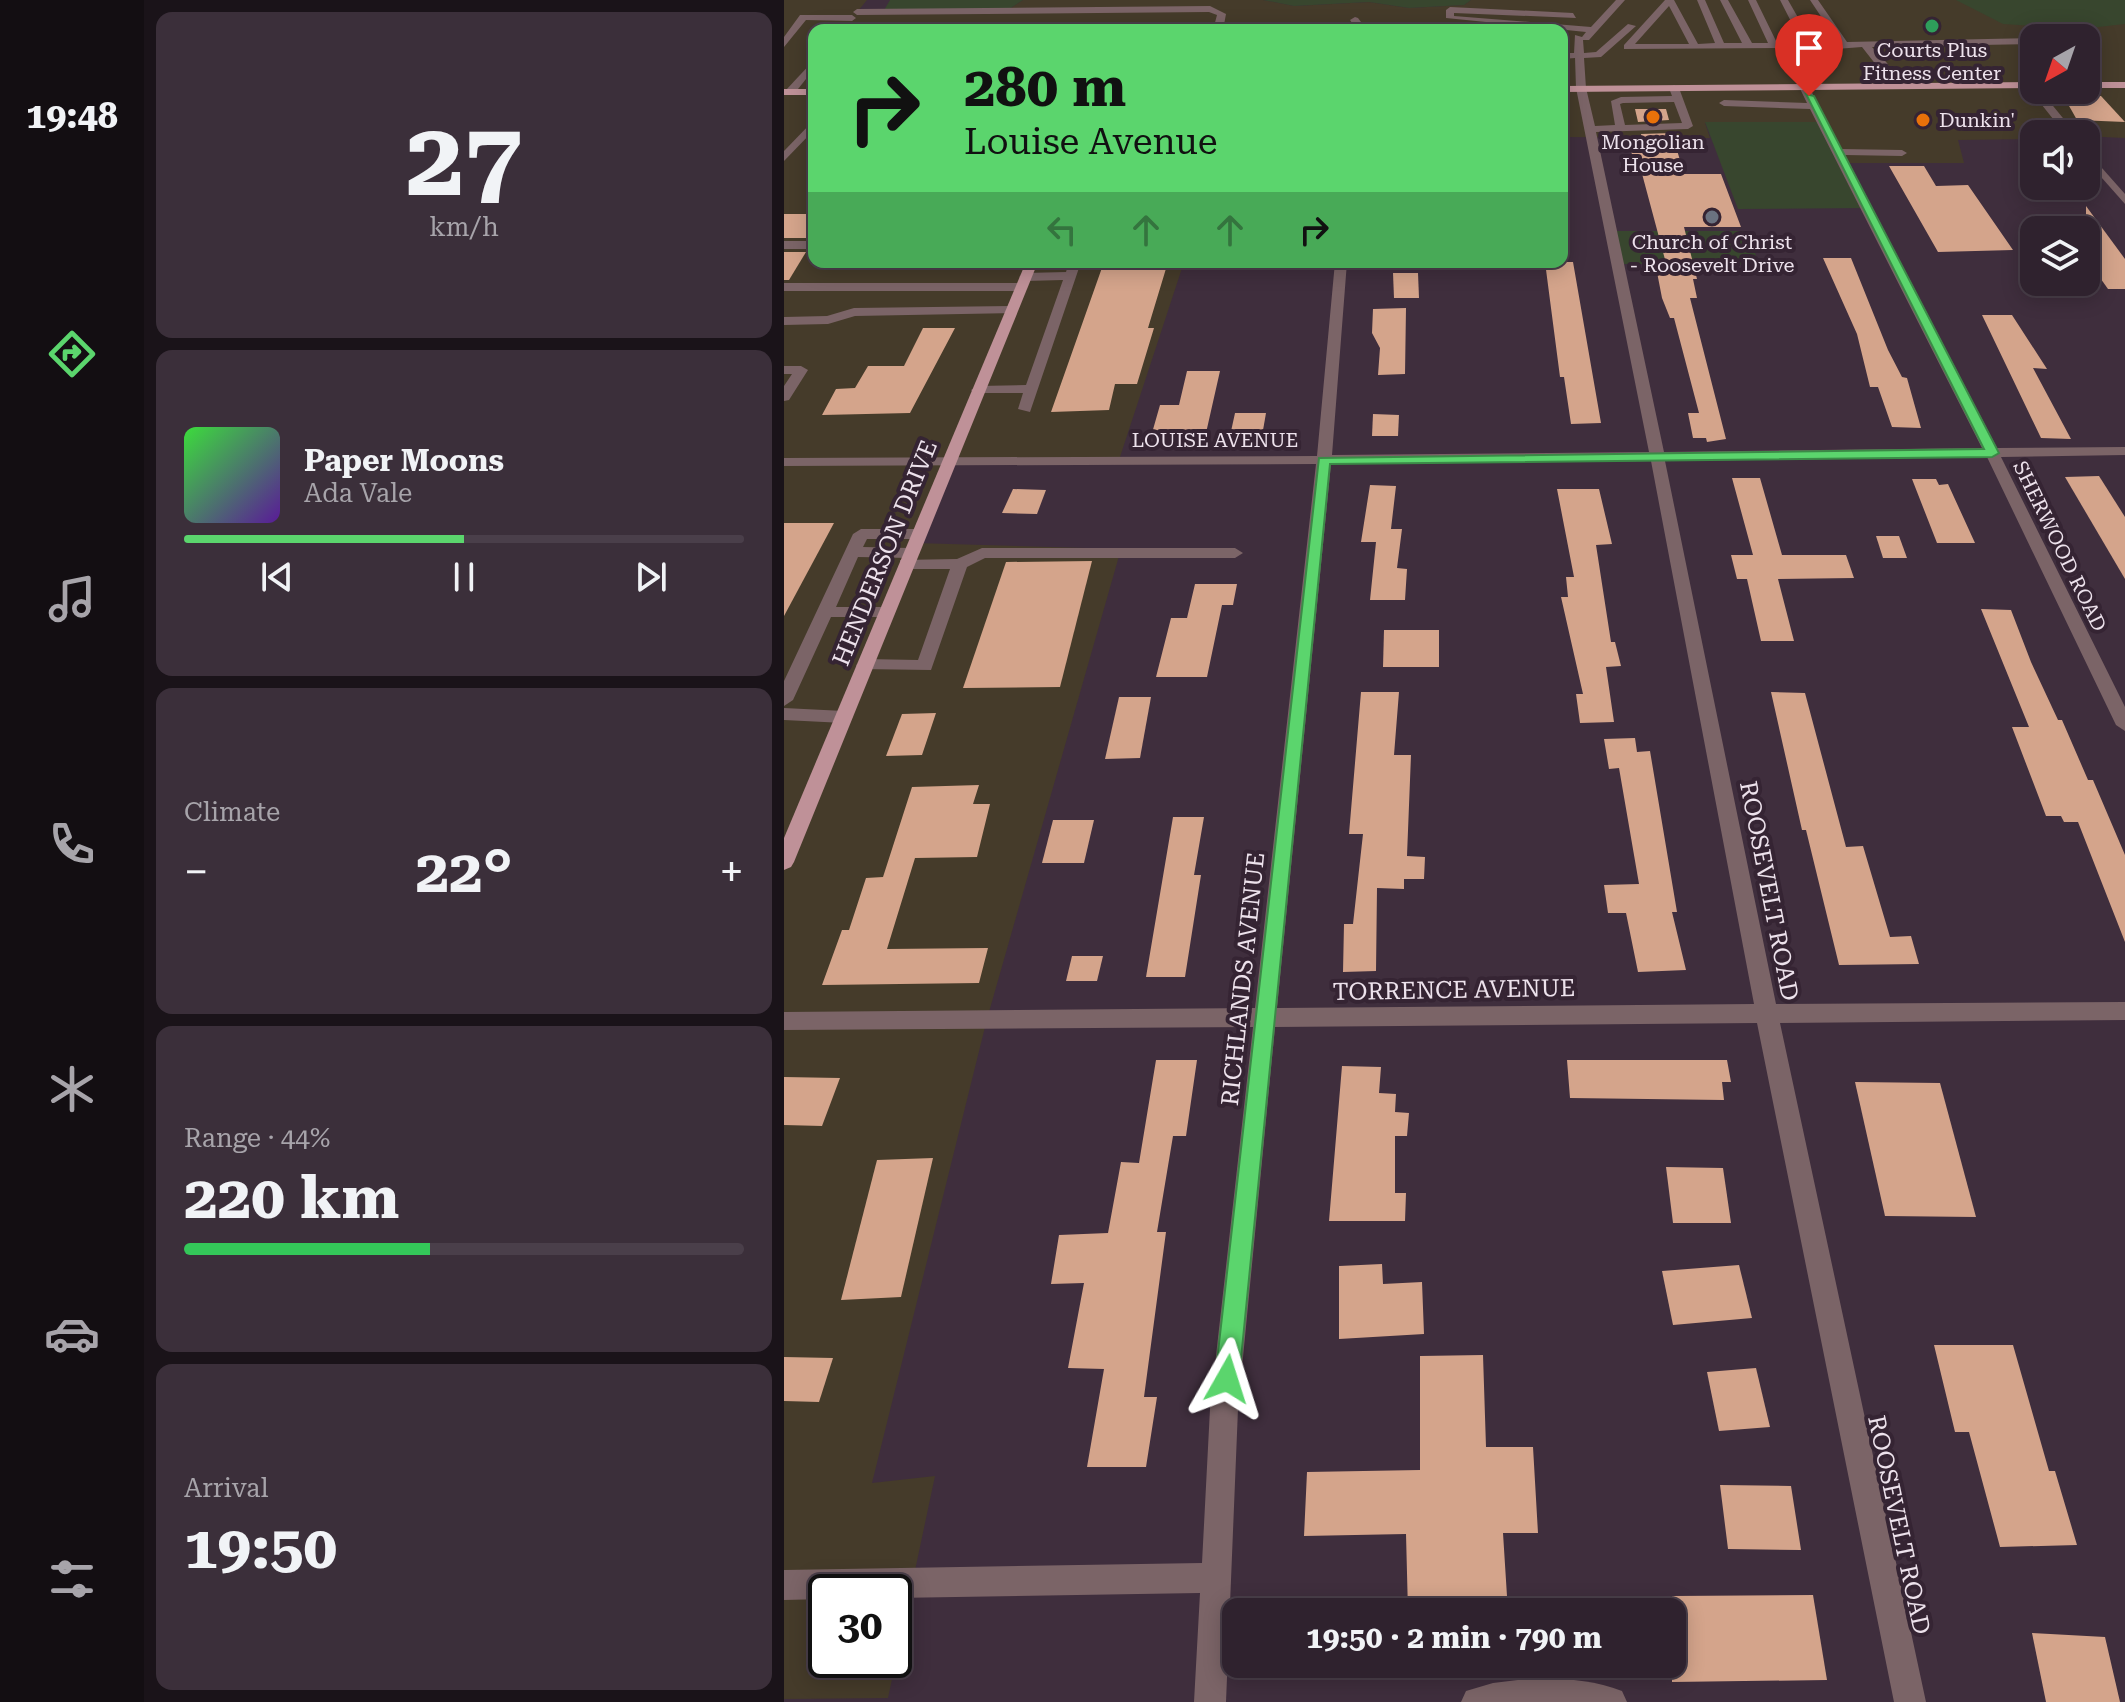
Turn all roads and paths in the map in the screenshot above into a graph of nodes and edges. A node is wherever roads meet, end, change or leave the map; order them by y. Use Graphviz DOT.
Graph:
graph roads {
  1 [pos="867,0"];
  2 [pos="1621,0"];
  3 [pos="1670,0"];
  4 [pos="1701,0"];
  5 [pos="1724,0"];
  6 [pos="1752,0"];
  7 [pos="1784,0"];
  8 [pos="1814,0"];
  9 [pos="1138,10"];
  10 [pos="1644,10"];
  11 [pos="854,15"];
  12 [pos="784,17"];
  13 [pos="803,17"];
  14 [pos="1191,20"];
  15 [pos="1355,20"];
  16 [pos="847,24"];
  17 [pos="1220,24"];
  18 [pos="1358,24"];
  19 [pos="1502,24"];
  20 [pos="1568,24"];
  21 [pos="788,28"];
  22 [pos="1594,30"];
  23 [pos="1568,31"];
  24 [pos="1568,33"];
  25 [pos="1578,37"];
  26 [pos="2020,41"];
  27 [pos="784,44"];
  28 [pos="1864,44"];
  29 [pos="1844,45"];
  30 [pos="1695,47"];
  31 [pos="1721,47"];
  32 [pos="1749,47"];
  33 [pos="1780,48"];
  34 [pos="1810,48"];
  35 [pos="1568,56"];
  36 [pos="1579,56"];
  37 [pos="808,70"];
  38 [pos="2100,85"];
  39 [pos="2125,85"];
  40 [pos="1895,86"];
  41 [pos="1718,87"];
  42 [pos="1805,87"];
  43 [pos="2020,87"];
  44 [pos="1572,88"];
  45 [pos="1617,88"];
  46 [pos="808,92"];
  47 [pos="1676,93"];
  48 [pos="786,94"];
  49 [pos="1621,100"];
  50 [pos="1724,103"];
  51 [pos="2047,104"];
  52 [pos="1815,106"];
  53 [pos="1729,116"];
  54 [pos="2060,120"];
  55 [pos="1590,129"];
  56 [pos="1621,129"];
  57 [pos="808,138"];
  58 [pos="788,148"];
  59 [pos="1838,152"];
  60 [pos="1902,153"];
  61 [pos="784,158"];
  62 [pos="2100,170"];
  63 [pos="2125,201"];
  64 [pos="784,245"];
  65 [pos="808,245"];
  66 [pos="1340,268"];
  67 [pos="1073,269"];
  68 [pos="1026,275"];
  69 [pos="784,287"];
  70 [pos="867,288"];
  71 [pos="1011,310"];
  72 [pos="854,312"];
  73 [pos="784,321"];
  74 [pos="784,370"];
  75 [pos="1032,389"];
  76 [pos="978,390"];
  77 [pos="784,397"];
  78 [pos="1025,409"];
  79 [pos="2125,451"];
  80 [pos="1992,453"];
  81 [pos="1659,456"];
  82 [pos="949,460"];
  83 [pos="1324,460"];
  84 [pos="784,462"];
  85 [pos="918,534"];
  86 [pos="854,552"];
  87 [pos="1235,553"];
  88 [pos="908,559"];
  89 [pos="960,564"];
  90 [pos="826,612"];
  91 [pos="886,612"];
  92 [pos="865,665"];
  93 [pos="784,700"];
  94 [pos="784,714"];
  95 [pos="844,717"];
  96 [pos="2125,725"];
  97 [pos="784,862"];
  98 [pos="1766,1011"];
  99 [pos="2125,1011"];
  100 [pos="1265,1019"];
  101 [pos="784,1021"];
  102 [pos="1213,1578"];
  103 [pos="784,1585"];
  104 [pos="1210,1702"];
  105 [pos="1477,1702"];
  106 [pos="1611,1702"];
  107 [pos="1910,1702"];
  1 -- 11 [label="street"];
  2 -- 22 [label="street"];
  3 -- 30 [label="street"];
  3 -- 30 [label="street"];
  4 -- 31 [label="street"];
  5 -- 32 [label="street"];
  6 -- 33 [label="street, SHERWOOD ROAD"];
  7 -- 34 [label="street"];
  8 -- 29 [label="street"];
  9 -- 11 [label="street"];
  9 -- 14 [label="street"];
  9 -- 17 [label="street"];
  10 -- 36 [label="street"];
  11 -- 13 [label="street"];
  11 -- 16 [label="street"];
  12 -- 13 [label="street"];
  13 -- 21 [label="street"];
  15 -- 18 [label="street"];
  19 -- 20 [label="street"];
  21 -- 27 [label="street"];
  22 -- 23 [label="street"];
  22 -- 25 [label="street"];
  24 -- 25 [label="street"];
  25 -- 36 [label="street, ROOSEVELT ROAD"];
  26 -- 28 [label="street"];
  28 -- 29 [label="street"];
  28 -- 40 [label="street"];
  29 -- 34 [label="street"];
  30 -- 31 [label="street"];
  31 -- 32 [label="street"];
  32 -- 33 [label="street"];
  33 -- 34 [label="street"];
  33 -- 42 [label="street, SHERWOOD ROAD"];
  35 -- 36 [label="street"];
  36 -- 44 [label="street, ROOSEVELT ROAD"];
  37 -- 48 [label="street"];
  38 -- 39 [label="main road"];
  40 -- 42 [label="main road"];
  40 -- 43 [label="main road"];
  41 -- 42 [label="main road"];
  41 -- 47 [label="main road"];
  41 -- 50 [label="street"];
  42 -- 52 [label="street, SHERWOOD ROAD"];
  44 -- 45 [label="main road"];
  44 -- 55 [label="street, ROOSEVELT ROAD"];
  45 -- 47 [label="main road"];
  45 -- 49 [label="street"];
  46 -- 48 [label="main road"];
  47 -- 49 [label="street"];
  47 -- 56 [label="street"];
  49 -- 56 [label="street"];
  50 -- 52 [label="street"];
  50 -- 53 [label="street"];
  51 -- 54 [label="street"];
  52 -- 59 [label="street, SHERWOOD ROAD"];
  55 -- 56 [label="street"];
  55 -- 81 [label="street, ROOSEVELT ROAD"];
  57 -- 58 [label="street"];
  58 -- 61 [label="street"];
  59 -- 60 [label="street"];
  59 -- 80 [label="street, SHERWOOD ROAD"];
  62 -- 63 [label="street"];
  64 -- 65 [label="street"];
  66 -- 83 [label="street, RICHLANDS AVENUE"];
  67 -- 68 [label="street"];
  67 -- 75 [label="street"];
  68 -- 70 [label="street"];
  68 -- 71 [label="main road, HENDERSON DRIVE"];
  69 -- 70 [label="street"];
  70 -- 72 [label="street"];
  71 -- 72 [label="street"];
  71 -- 76 [label="main road, HENDERSON DRIVE"];
  72 -- 73 [label="street"];
  74 -- 77 [label="street"];
  75 -- 76 [label="street"];
  75 -- 78 [label="street"];
  76 -- 82 [label="main road, HENDERSON DRIVE"];
  79 -- 80 [label="street, LOUISE AVENUE"];
  80 -- 81 [label="street, LOUISE AVENUE"];
  80 -- 96 [label="street, SHERWOOD ROAD"];
  81 -- 83 [label="street, LOUISE AVENUE"];
  81 -- 98 [label="street, ROOSEVELT ROAD"];
  82 -- 83 [label="street, LOUISE AVENUE"];
  82 -- 84 [label="street, LOUISE AVENUE"];
  82 -- 85 [label="main road, HENDERSON DRIVE"];
  83 -- 100 [label="street, RICHLANDS AVENUE"];
  85 -- 86 [label="street"];
  85 -- 88 [label="main road, HENDERSON DRIVE"];
  86 -- 88 [label="street"];
  86 -- 90 [label="street"];
  87 -- 89 [label="street"];
  88 -- 89 [label="street"];
  88 -- 91 [label="main road, HENDERSON DRIVE"];
  89 -- 92 [label="street"];
  90 -- 91 [label="street"];
  90 -- 93 [label="street"];
  91 -- 92 [label="main road, HENDERSON DRIVE"];
  92 -- 95 [label="main road, HENDERSON DRIVE"];
  94 -- 95 [label="street"];
  95 -- 97 [label="main road, HENDERSON DRIVE"];
  98 -- 99 [label="street, TORRENCE AVENUE"];
  98 -- 100 [label="street, TORRENCE AVENUE"];
  98 -- 107 [label="street, ROOSEVELT ROAD"];
  100 -- 101 [label="street, TORRENCE AVENUE"];
  100 -- 102 [label="street, RICHLANDS AVENUE"];
  102 -- 103 [label="street"];
  102 -- 104 [label="street, RICHLANDS AVENUE"];
  105 -- 106 [label="street"];
}
